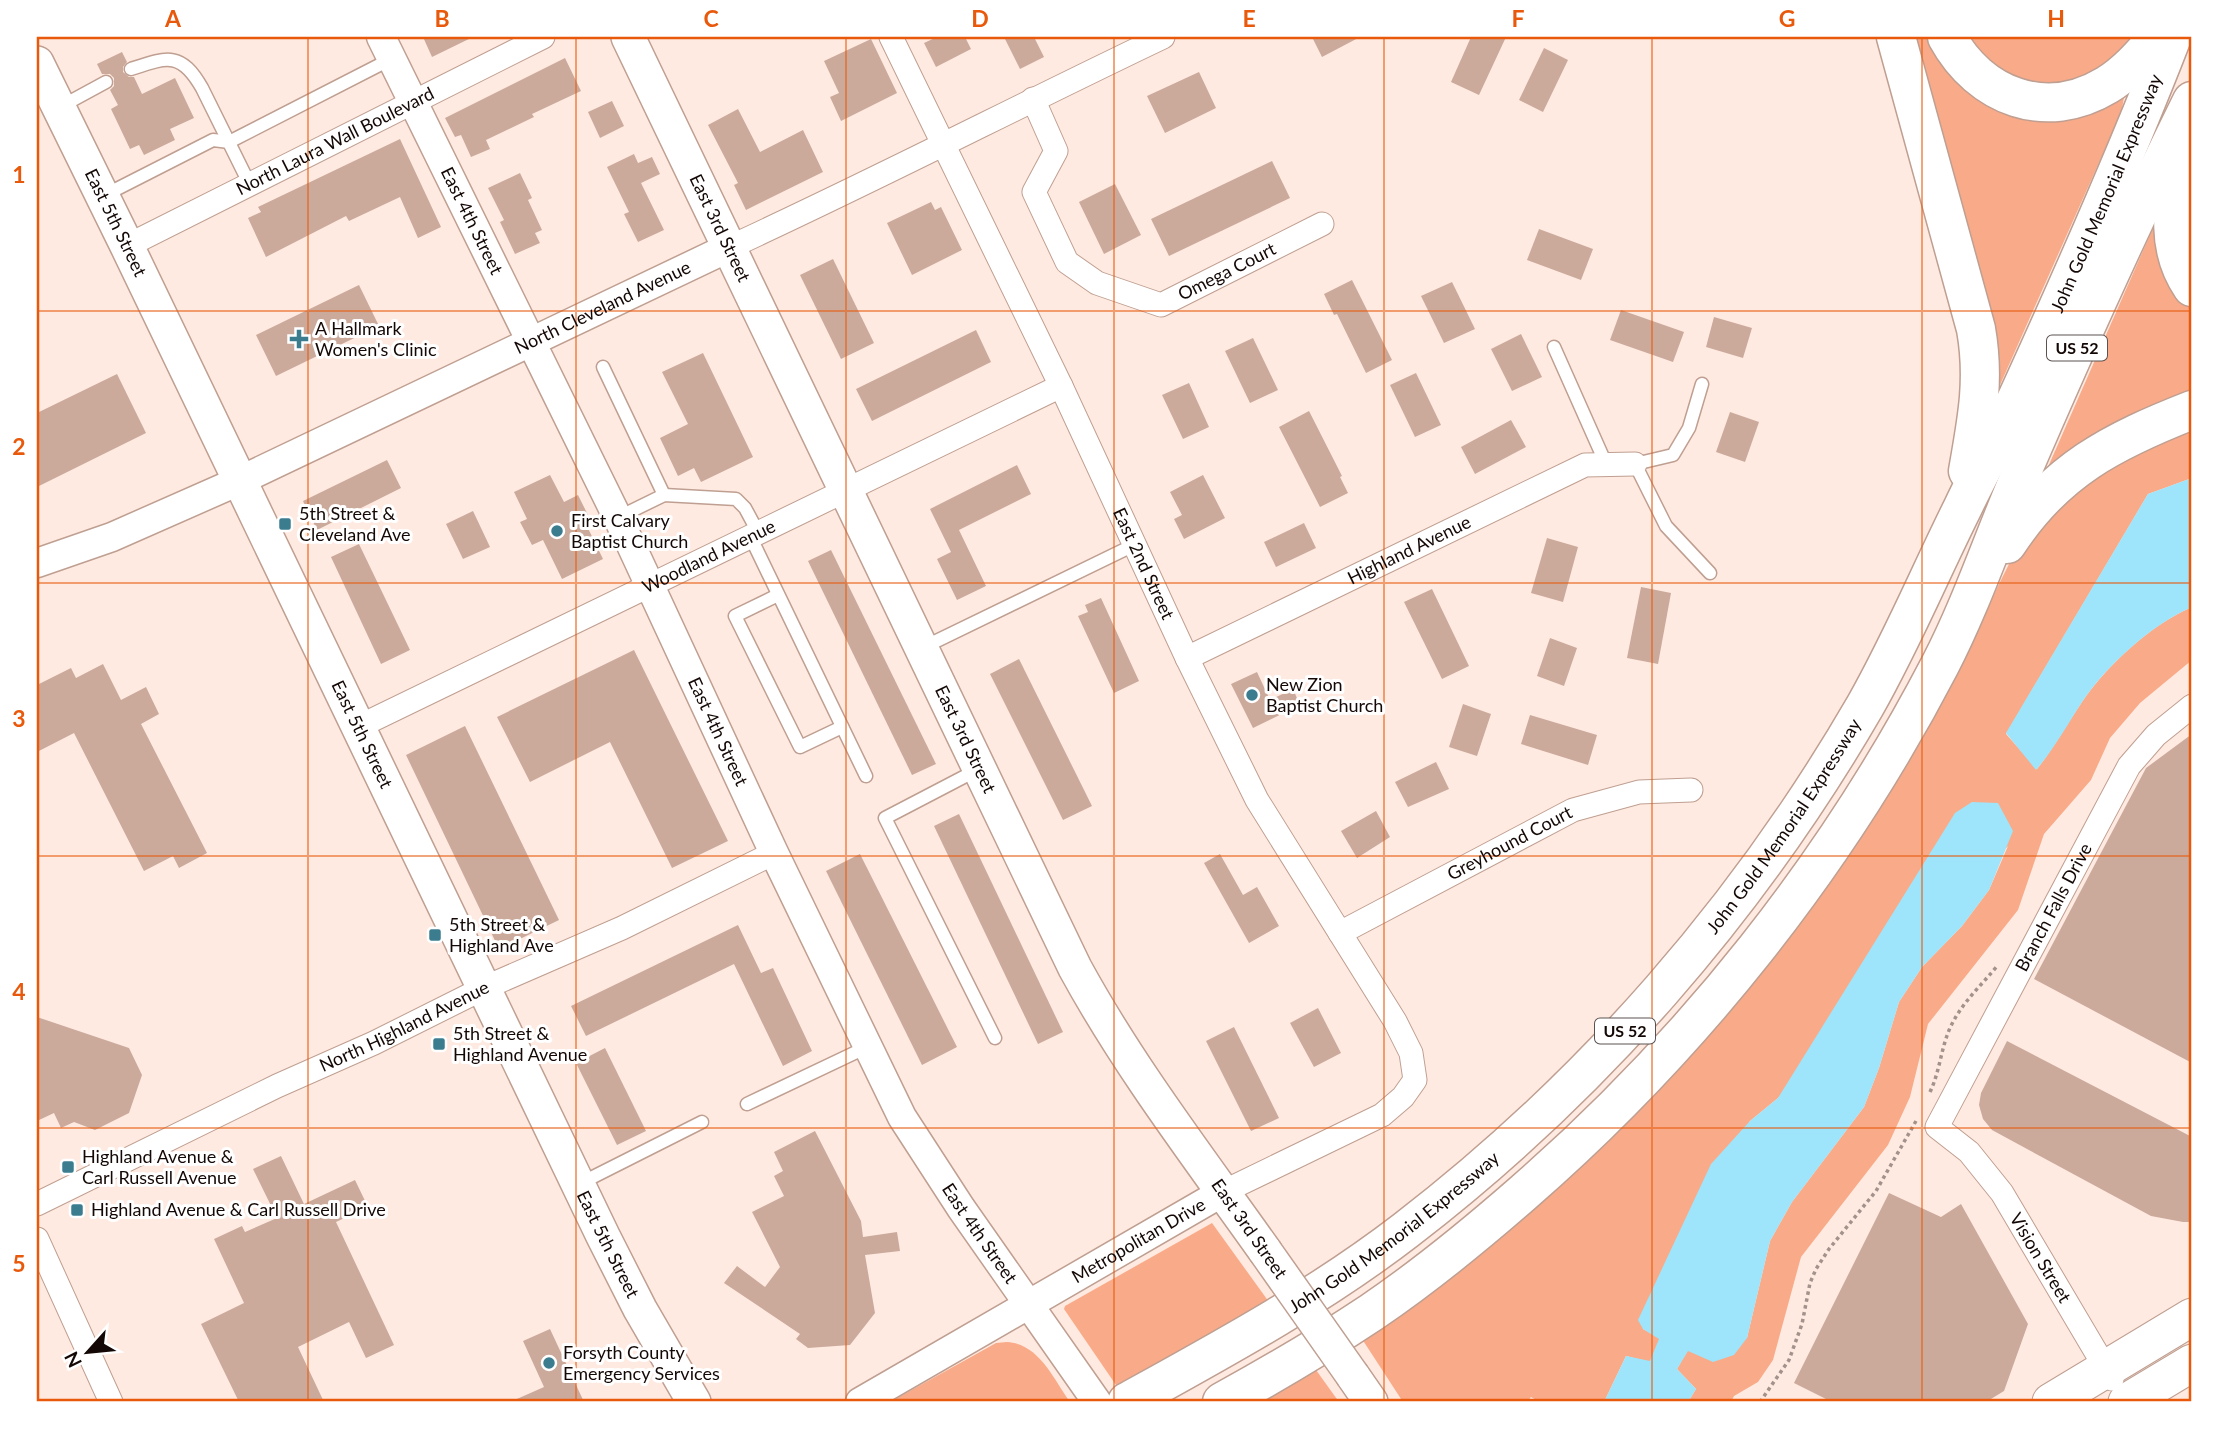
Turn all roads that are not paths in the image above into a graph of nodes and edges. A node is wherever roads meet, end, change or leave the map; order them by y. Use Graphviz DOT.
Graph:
graph roads {
  1 [pos="543,37"];
  2 [pos="628,37"];
  3 [pos="891,37"];
  4 [pos="1163,37"];
  5 [pos="1896,37"];
  6 [pos="1947,37"];
  7 [pos="2158,37"];
  8 [pos="2172,37"];
  9 [pos="386,48"];
  10 [pos="37,63"];
  11 [pos="131,69"];
  12 [pos="106,82"];
  13 [pos="1033,99"];
  14 [pos="2192,102"];
  15 [pos="413,104"];
  16 [pos="58,107"];
  17 [pos="229,142"];
  18 [pos="943,146"];
  19 [pos="250,185"];
  20 [pos="103,197"];
  21 [pos="1322,224"];
  22 [pos="127,246"];
  23 [pos="730,247"];
  24 [pos="2192,286"];
  25 [pos="532,342"];
  26 [pos="1555,347"];
  27 [pos="603,367"];
  28 [pos="1702,384"];
  29 [pos="1061,386"];
  30 [pos="2192,410"];
  31 [pos="1606,464"];
  32 [pos="1635,464"];
  33 [pos="239,481"];
  34 [pos="847,491"];
  35 [pos="664,495"];
  36 [pos="1961,509"];
  37 [pos="617,518"];
  38 [pos="755,536"];
  39 [pos="1133,545"];
  40 [pos="37,562"];
  41 [pos="1710,573"];
  42 [pos="650,588"];
  43 [pos="778,594"];
  44 [pos="1972,599"];
  45 [pos="922,648"];
  46 [pos="1186,658"];
  47 [pos="2192,706"];
  48 [pos="359,727"];
  49 [pos="842,727"];
  50 [pos="980,769"];
  51 [pos="866,776"];
  52 [pos="1691,790"];
  53 [pos="774,853"];
  54 [pos="1340,933"];
  55 [pos="484,988"];
  56 [pos="995,1038"];
  57 [pos="867,1047"];
  58 [pos="1415,1080"];
  59 [pos="747,1104"];
  60 [pos="702,1122"];
  61 [pos="1937,1127"];
  62 [pos="578,1185"];
  63 [pos="1223,1192"];
  64 [pos="37,1204"];
  65 [pos="37,1239"];
  66 [pos="1030,1304"];
  67 [pos="2192,1317"];
  68 [pos="2192,1363"];
  69 [pos="2107,1370"];
  70 [pos="1362,1389"];
  71 [pos="111,1402"];
  72 [pos="694,1402"];
  73 [pos="860,1402"];
  74 [pos="1097,1402"];
  75 [pos="1127,1402"];
  76 [pos="1222,1402"];
  77 [pos="2051,1402"];
  78 [pos="2127,1402"];
  1 -- 15 [label="street, North Laura Wall Boulevard"];
  2 -- 23 [label="main road, East 3rd Street"];
  3 -- 18 [label="street, East 2nd Street"];
  4 -- 13 [label="street, North Cleveland Avenue"];
  5 -- 36 [label="highway"];
  6 -- 7 [label="highway"];
  8 -- 36 [label="highway, John Gold Memorial Expressway / US 52"];
  9 -- 15 [label="street, East 4th Street"];
  9 -- 17 [label="lane"];
  10 -- 16 [label="main road, East 5th Street"];
  11 -- 17 [label="lane"];
  12 -- 16 [label="lane"];
  13 -- 18 [label="street, North Cleveland Avenue"];
  13 -- 21 [label="street, Omega Court"];
  14 -- 24 [label="highway"];
  14 -- 44 [label="highway, John Gold Memorial Expressway / US 52"];
  15 -- 19 [label="street, North Laura Wall Boulevard"];
  15 -- 25 [label="street, East 4th Street"];
  16 -- 20 [label="main road, East 5th Street"];
  17 -- 19 [label="lane"];
  17 -- 20 [label="lane"];
  18 -- 23 [label="street, North Cleveland Avenue"];
  18 -- 29 [label="street, East 2nd Street"];
  19 -- 22 [label="street, North Laura Wall Boulevard"];
  20 -- 22 [label="main road, East 5th Street"];
  22 -- 33 [label="main road, East 5th Street"];
  23 -- 25 [label="street, North Cleveland Avenue"];
  23 -- 34 [label="main road, East 3rd Street"];
  25 -- 33 [label="street, North Cleveland Avenue"];
  25 -- 37 [label="street, East 4th Street"];
  26 -- 31 [label="lane"];
  27 -- 35 [label="lane"];
  28 -- 32 [label="lane"];
  29 -- 34 [label="street, Woodland Avenue"];
  29 -- 39 [label="street, East 2nd Street"];
  30 -- 44 [label="highway"];
  31 -- 32 [label="street, Highland Avenue"];
  31 -- 46 [label="street, Highland Avenue"];
  32 -- 41 [label="lane"];
  33 -- 40 [label="street, North Cleveland Avenue"];
  33 -- 48 [label="main road, East 5th Street"];
  34 -- 38 [label="street, Woodland Avenue"];
  34 -- 45 [label="main road, East 3rd Street"];
  35 -- 37 [label="lane"];
  35 -- 38 [label="lane"];
  36 -- 75 [label="highway, John Gold Memorial Expressway / US 52"];
  37 -- 42 [label="street, East 4th Street"];
  38 -- 42 [label="street, Woodland Avenue"];
  38 -- 43 [label="lane"];
  39 -- 45 [label="lane"];
  39 -- 46 [label="street, East 2nd Street"];
  42 -- 48 [label="street, Woodland Avenue"];
  42 -- 53 [label="street, East 4th Street"];
  43 -- 49 [label="lane"];
  43 -- 49 [label="lane"];
  44 -- 76 [label="highway, John Gold Memorial Expressway / US 52"];
  45 -- 50 [label="main road, East 3rd Street"];
  46 -- 54 [label="street, East 2nd Street"];
  47 -- 61 [label="street, Branch Falls Drive"];
  48 -- 55 [label="main road, East 5th Street"];
  49 -- 51 [label="lane"];
  50 -- 56 [label="lane"];
  50 -- 63 [label="main road, East 3rd Street"];
  52 -- 54 [label="street, Greyhound Court"];
  53 -- 55 [label="street, North Highland Avenue"];
  53 -- 57 [label="street, East 4th Street"];
  54 -- 58 [label="street, East 2nd Street"];
  55 -- 62 [label="main road, East 5th Street"];
  55 -- 64 [label="street, North Highland Avenue"];
  57 -- 59 [label="lane"];
  57 -- 66 [label="street, East 4th Street"];
  58 -- 63 [label="street, Metropolitan Drive"];
  60 -- 62 [label="lane"];
  61 -- 69 [label="street, Vision Street"];
  62 -- 72 [label="main road, East 5th Street"];
  63 -- 66 [label="street, Metropolitan Drive"];
  63 -- 70 [label="main road, East 3rd Street, bridge"];
  65 -- 71 [label="street"];
  66 -- 73 [label="street, Metropolitan Drive"];
  66 -- 74 [label="street, East 4th Street"];
  67 -- 69 [label="main road"];
  68 -- 78 [label="main road"];
  69 -- 77 [label="main road"];
  69 -- 78 [label="street, Vision Street"];
}
